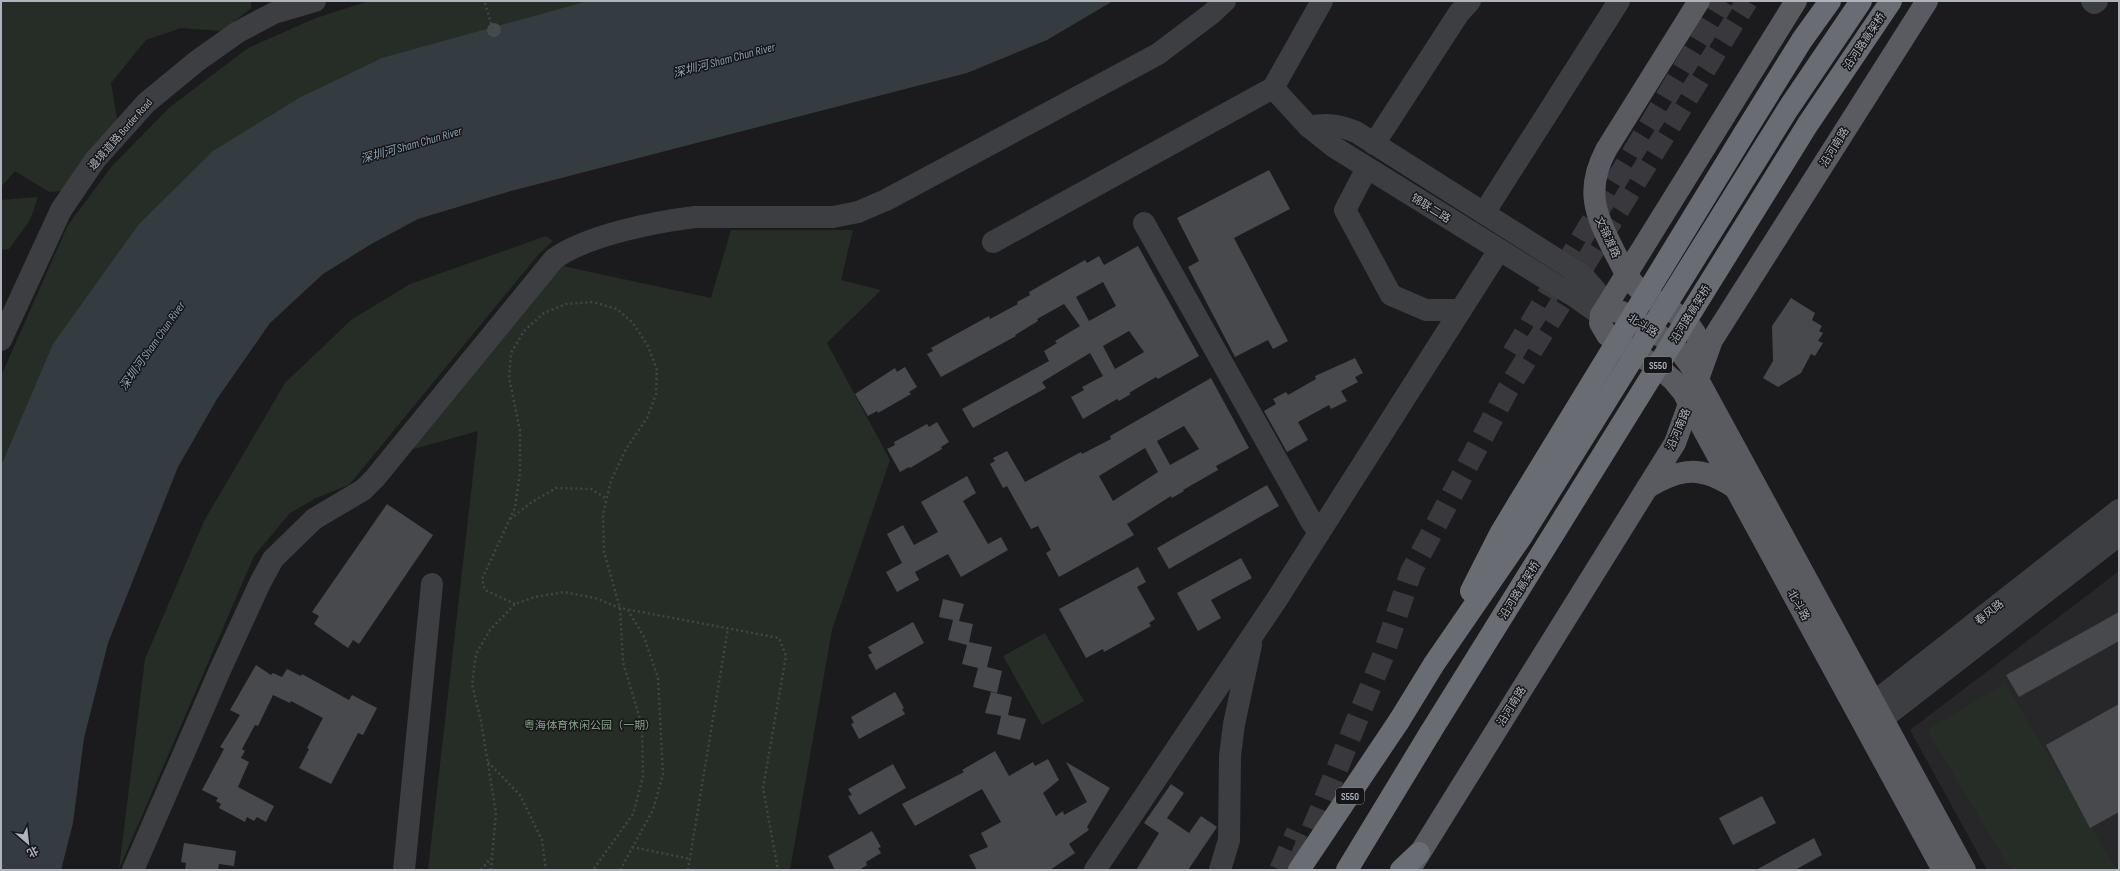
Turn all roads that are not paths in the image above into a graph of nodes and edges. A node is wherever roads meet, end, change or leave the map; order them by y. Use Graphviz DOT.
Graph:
graph roads {
  1 [pos="315,1"];
  2 [pos="1225,1"];
  3 [pos="1322,1"];
  4 [pos="1470,1"];
  5 [pos="1619,1"];
  6 [pos="1699,1"];
  7 [pos="1796,1"];
  8 [pos="1830,1"];
  9 [pos="1861,1"];
  10 [pos="1891,1"];
  11 [pos="1927,1"];
  12 [pos="2092,1"];
  13 [pos="2097,1"];
  14 [pos="1272,88"];
  15 [pos="1309,127"];
  16 [pos="1374,144"];
  17 [pos="1368,168"];
  18 [pos="1484,213"];
  19 [pos="1144,223"];
  20 [pos="993,242"];
  21 [pos="1499,250"];
  22 [pos="1626,273"];
  23 [pos="1452,310"];
  24 [pos="1600,315"];
  25 [pos="1,340"];
  26 [pos="1691,387"];
  27 [pos="1735,488"];
  28 [pos="1646,489"];
  29 [pos="2119,510"];
  30 [pos="1315,527"];
  31 [pos="2119,535"];
  32 [pos="432,584"];
  33 [pos="1252,636"];
  34 [pos="1434,664"];
  35 [pos="1871,717"];
  36 [pos="1414,861"];
  37 [pos="133,870"];
  38 [pos="404,870"];
  39 [pos="1095,870"];
  40 [pos="1220,870"];
  41 [pos="1300,870"];
  42 [pos="1347,870"];
  43 [pos="1401,870"];
  44 [pos="1943,870"];
  45 [pos="1966,870"];
  1 -- 25 [label="street, 邊境道路 Border Road"];
  2 -- 37 [label="street"];
  3 -- 14 [label="street"];
  4 -- 16 [label="street"];
  5 -- 18 [label="street"];
  6 -- 22 [label="main road, 文锦渡路"];
  7 -- 22 [label="main road"];
  8 -- 34 [label="highway, bridge"];
  9 -- 34 [label="highway, S550, bridge"];
  10 -- 42 [label="highway, 沿河路高架桥 / S550, bridge"];
  11 -- 26 [label="main road, 沿河南路"];
  12 -- 13 [label="street"];
  14 -- 15 [label="street, 锦联二路"];
  14 -- 20 [label="street"];
  15 -- 16 [label="street"];
  15 -- 17 [label="street, 锦联二路"];
  16 -- 18 [label="street"];
  17 -- 21 [label="street, 锦联二路"];
  17 -- 23 [label="street"];
  18 -- 24 [label="street"];
  19 -- 30 [label="street"];
  21 -- 23 [label="street"];
  21 -- 24 [label="street, 锦联二路"];
  22 -- 24 [label="main road"];
  22 -- 26 [label="main road, 文锦渡路"];
  23 -- 30 [label="street"];
  24 -- 26 [label="main road, 北斗路"];
  26 -- 27 [label="main road, 北斗路"];
  26 -- 28 [label="main road, 沿河南路"];
  26 -- 35 [label="main road, 北斗路"];
  27 -- 28 [label="main road"];
  27 -- 35 [label="main road, 北斗路"];
  28 -- 36 [label="main road, 沿河南路"];
  29 -- 35 [label="street, 春风路"];
  30 -- 33 [label="street"];
  31 -- 35 [label="street, 春风路"];
  32 -- 38 [label="street"];
  33 -- 39 [label="street"];
  33 -- 40 [label="street"];
  34 -- 41 [label="highway, S550, bridge"];
  35 -- 44 [label="main road, 北斗路"];
  35 -- 45 [label="main road, 北斗路"];
  36 -- 43 [label="highway"];
}
